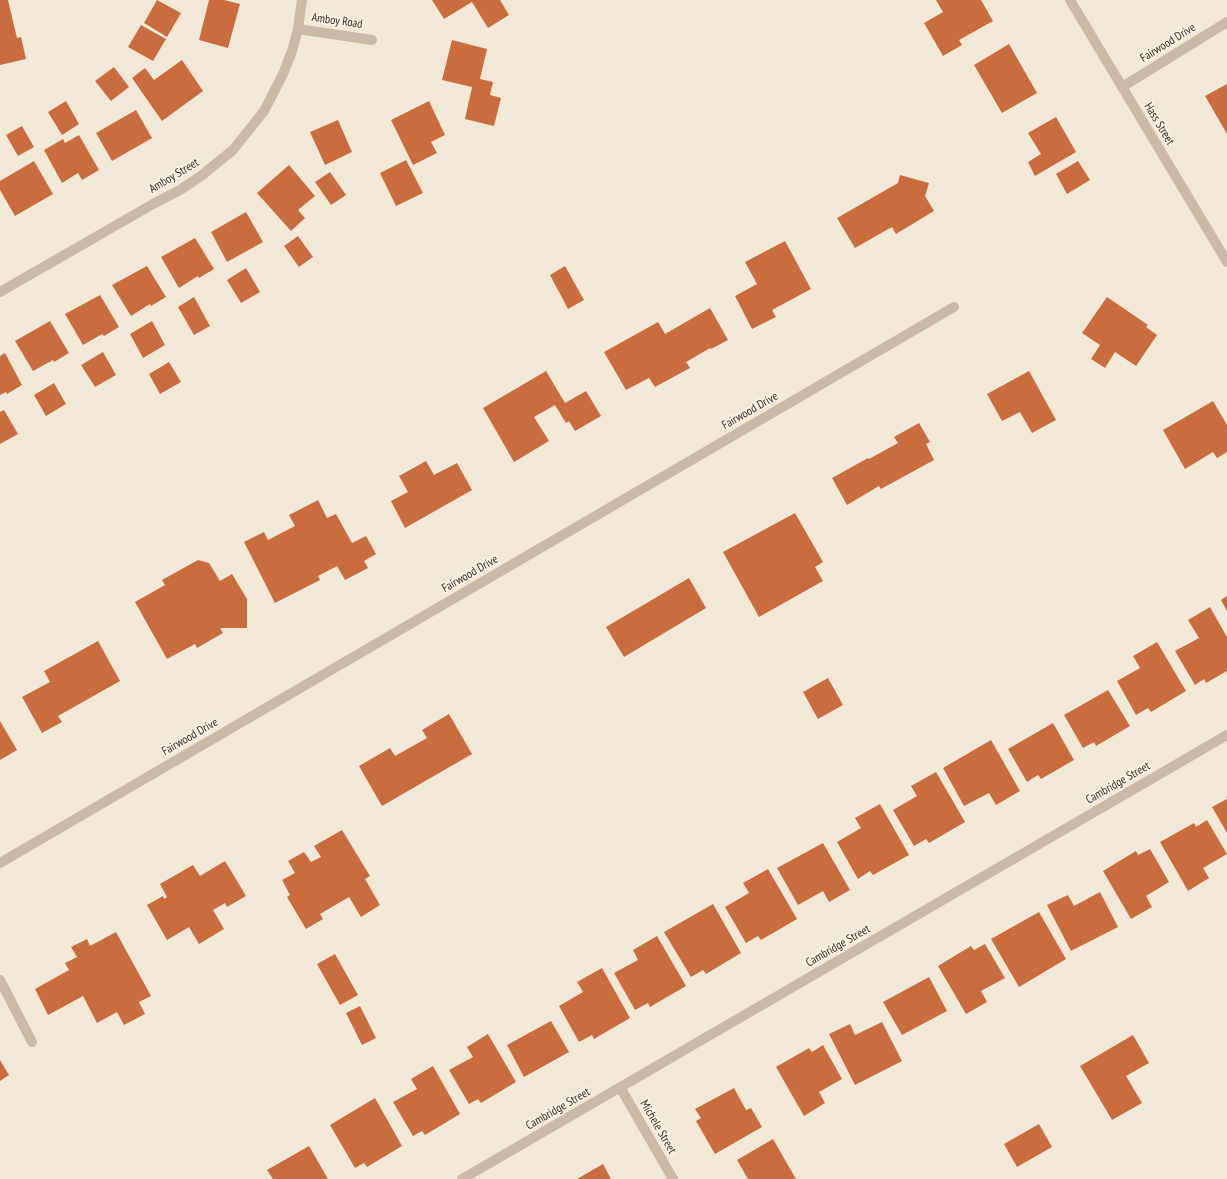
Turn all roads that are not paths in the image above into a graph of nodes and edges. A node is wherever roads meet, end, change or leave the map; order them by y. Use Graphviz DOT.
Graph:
graph roads {
  1 [pos="302,0"];
  2 [pos="1070,0"];
  3 [pos="1227,22"];
  4 [pos="298,29"];
  5 [pos="372,40"];
  6 [pos="1122,87"];
  7 [pos="1227,262"];
  8 [pos="0,292"];
  9 [pos="954,307"];
  10 [pos="1227,735"];
  11 [pos="0,863"];
  12 [pos="0,980"];
  13 [pos="32,1042"];
  14 [pos="620,1087"];
  15 [pos="462,1179"];
  16 [pos="673,1179"];
  1 -- 4 [label="street, Amboy Street"];
  2 -- 6 [label="street, Hass Street"];
  3 -- 6 [label="street, Fairwood Drive"];
  4 -- 5 [label="street, Amboy Road"];
  4 -- 8 [label="street, Amboy Street"];
  6 -- 7 [label="street, Hass Street"];
  9 -- 11 [label="street, Fairwood Drive"];
  10 -- 14 [label="street, Cambridge Street"];
  12 -- 13 [label="street"];
  14 -- 15 [label="street, Cambridge Street"];
  14 -- 16 [label="street, Michele Street"];
}
